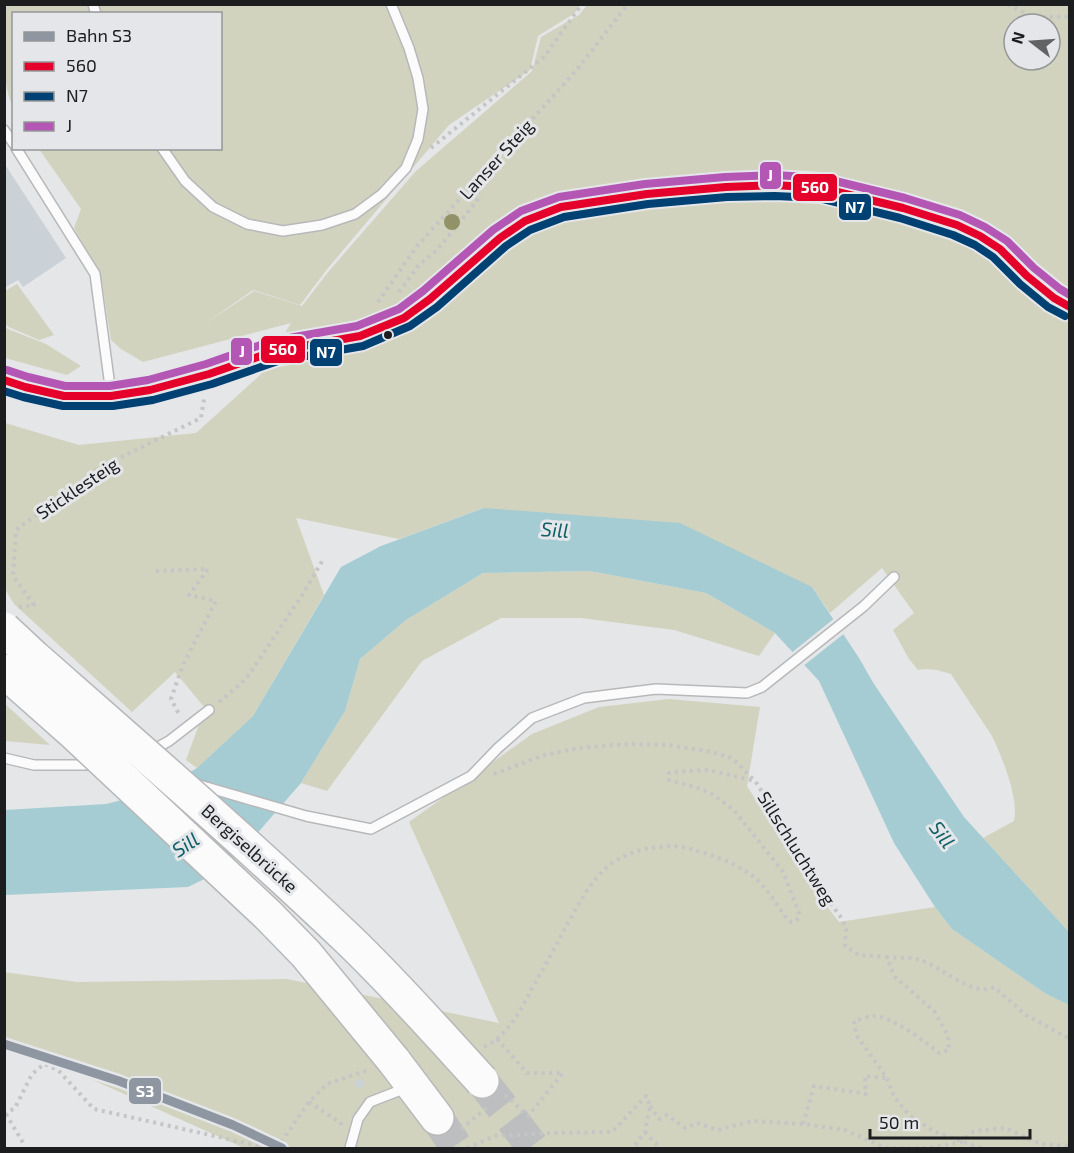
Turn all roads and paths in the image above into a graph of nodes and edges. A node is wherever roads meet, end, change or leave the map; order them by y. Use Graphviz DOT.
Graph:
graph roads {
  1 [pos="391,4"];
  2 [pos="582,4"];
  3 [pos="628,4"];
  4 [pos="1008,4"];
  5 [pos="1070,17"];
  6 [pos="17,150"];
  7 [pos="163,150"];
  8 [pos="406,168"];
  9 [pos="482,174"];
  10 [pos="397,294"];
  11 [pos="388,297"];
  12 [pos="379,301"];
  13 [pos="372,307"];
  14 [pos="1070,307"];
  15 [pos="209,374"];
  16 [pos="4,380"];
  17 [pos="111,396"];
  18 [pos="324,558"];
  19 [pos="156,571"];
  20 [pos="894,577"];
  21 [pos="9,618"];
  22 [pos="4,671"];
  23 [pos="171,699"];
  24 [pos="209,710"];
  25 [pos="4,758"];
  26 [pos="149,771"];
  27 [pos="471,776"];
  28 [pos="755,781"];
  29 [pos="887,957"];
  30 [pos="1070,1039"];
  31 [pos="403,1073"];
  32 [pos="887,1078"];
  33 [pos="482,1081"];
  34 [pos="309,1102"];
  35 [pos="650,1106"];
  36 [pos="5,1114"];
  37 [pos="803,1124"];
  38 [pos="446,1126"];
  39 [pos="645,1132"];
  40 [pos="341,1133"];
  41 [pos="961,1142"];
  42 [pos="25,1146"];
  43 [pos="1070,1146"];
  44 [pos="268,1149"];
  45 [pos="350,1149"];
  46 [pos="467,1149"];
  47 [pos="633,1149"];
  48 [pos="660,1149"];
  49 [pos="981,1149"];
  1 -- 8 [label="lane"];
  2 -- 8 [label="path"];
  3 -- 9 [label="path, Lanser Steig"];
  4 -- 5 [label="path"];
  6 -- 17 [label="lane"];
  7 -- 8 [label="lane"];
  9 -- 10 [label="path"];
  9 -- 12 [label="path, Lanser Steig"];
  11 -- 12 [label="path"];
  12 -- 13 [label="path, Lanser Steig"];
  14 -- 15 [label="main road"];
  15 -- 17 [label="main road"];
  15 -- 21 [label="path, Sticklesteig"];
  16 -- 17 [label="main road"];
  18 -- 24 [label="path"];
  19 -- 23 [label="path"];
  20 -- 27 [label="lane"];
  21 -- 33 [label="highway, Bergiselbrücke, bridge"];
  22 -- 31 [label="highway, Bergiselbrücke, bridge"];
  24 -- 25 [label="lane"];
  26 -- 27 [label="lane"];
  27 -- 28 [label="path"];
  28 -- 29 [label="path, Sillschluchtweg"];
  28 -- 38 [label="path, Sillschluchtweg"];
  29 -- 30 [label="path, Sillschluchtweg"];
  29 -- 32 [label="path"];
  31 -- 38 [label="highway, Bergiselbrücke"];
  31 -- 45 [label="lane"];
  32 -- 37 [label="path"];
  32 -- 41 [label="path"];
  34 -- 40 [label="path"];
  35 -- 37 [label="path"];
  35 -- 39 [label="path"];
  35 -- 46 [label="path"];
  36 -- 42 [label="path"];
  36 -- 44 [label="path"];
  37 -- 41 [label="path"];
  39 -- 47 [label="path"];
  39 -- 48 [label="path"];
  41 -- 43 [label="path"];
  41 -- 49 [label="path"];
}
